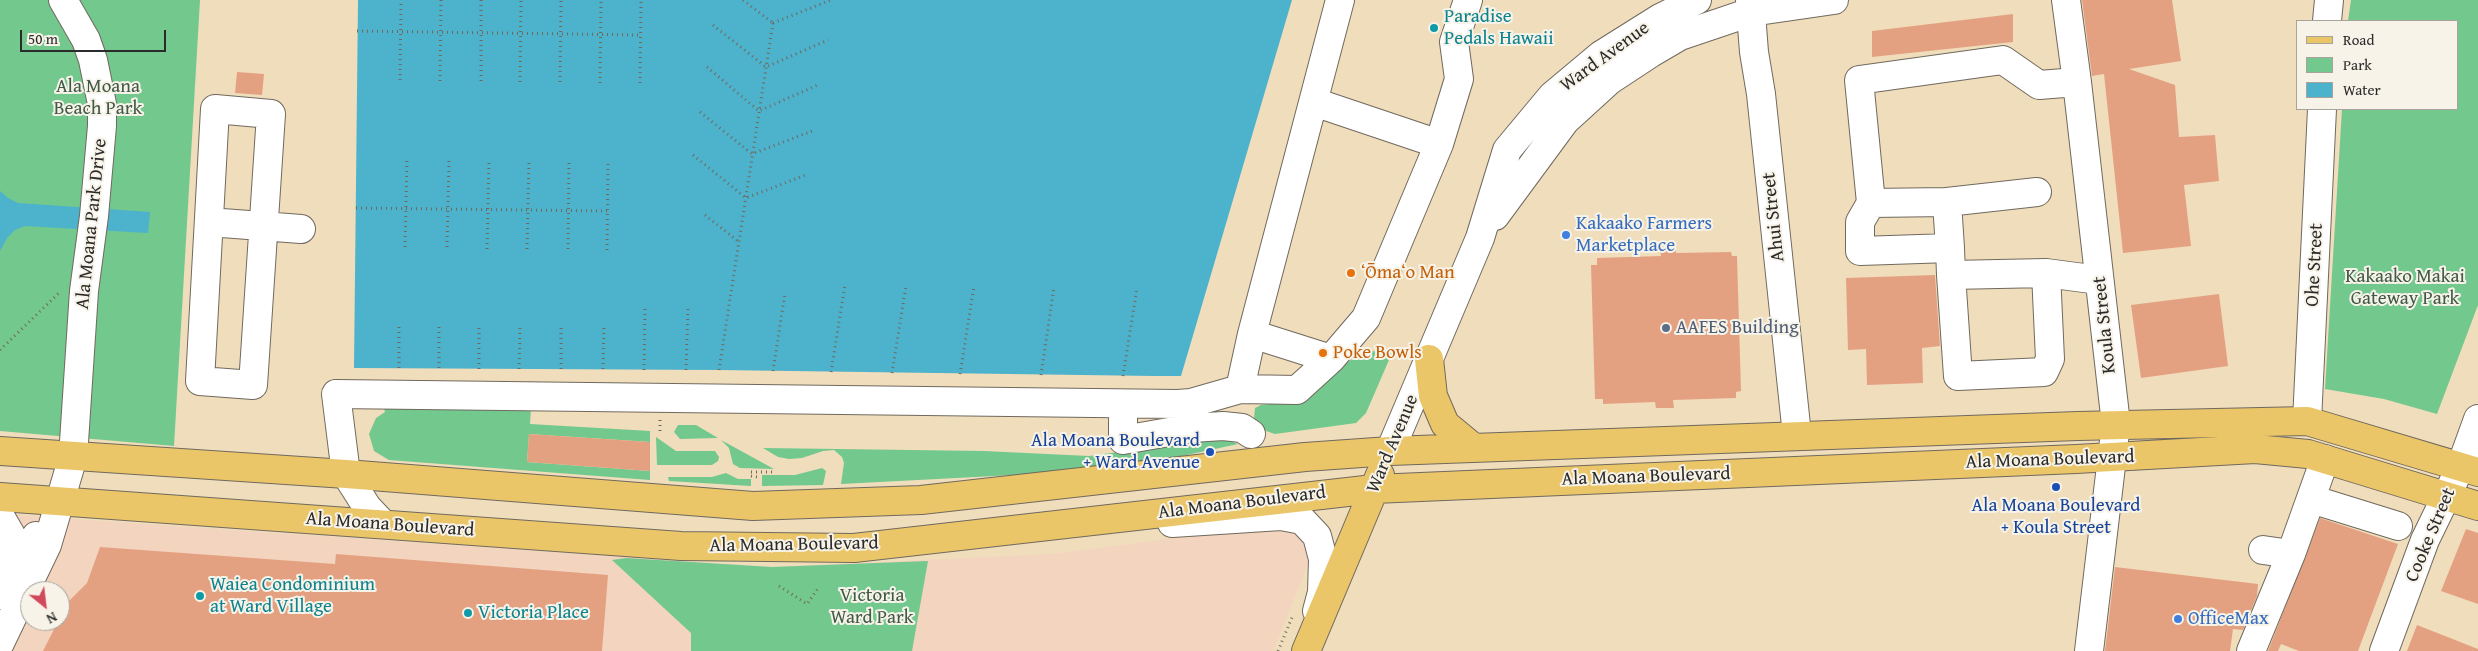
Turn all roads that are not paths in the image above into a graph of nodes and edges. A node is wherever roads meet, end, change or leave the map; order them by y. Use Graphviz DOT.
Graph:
graph roads {
  1 [pos="63,0"];
  2 [pos="1340,0"];
  3 [pos="1468,0"];
  4 [pos="1697,0"];
  5 [pos="1834,0"];
  6 [pos="2066,0"];
  7 [pos="2329,0"];
  8 [pos="1751,6"];
  9 [pos="2327,20"];
  10 [pos="2077,82"];
  11 [pos="1314,102"];
  12 [pos="2322,110"];
  13 [pos="1439,144"];
  14 [pos="2038,192"];
  15 [pos="1947,202"];
  16 [pos="1871,203"];
  17 [pos="209,222"];
  18 [pos="263,226"];
  19 [pos="301,229"];
  20 [pos="1480,238"];
  21 [pos="1950,248"];
  22 [pos="2046,272"];
  23 [pos="1951,275"];
  24 [pos="2099,280"];
  25 [pos="1252,334"];
  26 [pos="1331,359"];
  27 [pos="1429,359"];
  28 [pos="1240,389"];
  29 [pos="1123,404"];
  30 [pos="2478,419"];
  31 [pos="2307,421"];
  32 [pos="2116,424"];
  33 [pos="1251,434"];
  34 [pos="1797,435"];
  35 [pos="1474,448"];
  36 [pos="0,451"];
  37 [pos="1390,451"];
  38 [pos="74,456"];
  39 [pos="2112,458"];
  40 [pos="2325,459"];
  41 [pos="2470,469"];
  42 [pos="346,474"];
  43 [pos="1374,489"];
  44 [pos="2447,495"];
  45 [pos="0,497"];
  46 [pos="2310,499"];
  47 [pos="60,502"];
  48 [pos="2478,506"];
  49 [pos="0,516"];
  50 [pos="383,524"];
  51 [pos="1047,526"];
  52 [pos="2398,526"];
  53 [pos="2262,550"];
  54 [pos="2291,554"];
  55 [pos="13,570"];
  56 [pos="0,595"];
  57 [pos="0,643"];
  58 [pos="1306,650"];
  59 [pos="2089,651"];
  60 [pos="2251,651"];
  61 [pos="2384,651"];
  1 -- 38 [label="street, Ala Moana Park Drive"];
  2 -- 11 [label="street"];
  3 -- 13 [label="street"];
  4 -- 20 [label="street, Ward Avenue"];
  5 -- 8 [label="street, Ward Avenue"];
  6 -- 10 [label="street, Koula Street"];
  7 -- 9 [label="street"];
  8 -- 20 [label="street, Ward Avenue"];
  8 -- 34 [label="street, Ahui Street"];
  10 -- 16 [label="street"];
  10 -- 24 [label="street, Koula Street"];
  11 -- 13 [label="street"];
  11 -- 25 [label="street"];
  12 -- 31 [label="street, Ohe Street"];
  13 -- 26 [label="street"];
  14 -- 15 [label="street"];
  15 -- 16 [label="street"];
  15 -- 21 [label="street"];
  16 -- 21 [label="street"];
  17 -- 18 [label="street"];
  17 -- 18 [label="street"];
  17 -- 18 [label="street"];
  18 -- 19 [label="street"];
  20 -- 27 [label="street, Ward Avenue"];
  21 -- 23 [label="street"];
  22 -- 23 [label="street"];
  22 -- 23 [label="street"];
  22 -- 24 [label="street"];
  24 -- 32 [label="street, Koula Street"];
  25 -- 26 [label="street"];
  25 -- 28 [label="street"];
  26 -- 28 [label="street"];
  27 -- 35 [label="main road"];
  27 -- 37 [label="street, Ward Avenue"];
  28 -- 29 [label="street"];
  29 -- 33 [label="street"];
  29 -- 42 [label="street"];
  30 -- 41 [label="street, Cooke Street"];
  31 -- 32 [label="main road, Ala Moana Boulevard"];
  31 -- 41 [label="main road, Ala Moana Boulevard"];
  32 -- 34 [label="main road, Ala Moana Boulevard"];
  32 -- 39 [label="street, Koula Street"];
  34 -- 35 [label="main road, Ala Moana Boulevard"];
  35 -- 37 [label="main road, Ala Moana Boulevard"];
  36 -- 38 [label="main road, Ala Moana Boulevard"];
  37 -- 42 [label="main road, Ala Moana Boulevard"];
  37 -- 43 [label="main road, Ward Avenue"];
  38 -- 42 [label="main road, Ala Moana Boulevard"];
  38 -- 47 [label="street, Ala Moana Park Drive"];
  39 -- 40 [label="main road, Ala Moana Boulevard"];
  39 -- 43 [label="main road, Ala Moana Boulevard"];
  39 -- 59 [label="street, Koula Street"];
  40 -- 44 [label="main road, Ala Moana Boulevard"];
  40 -- 46 [label="street"];
  41 -- 44 [label="street, Cooke Street"];
  42 -- 50 [label="street"];
  43 -- 51 [label="main road, Ala Moana Boulevard"];
  43 -- 58 [label="main road, Ward Avenue"];
  44 -- 48 [label="main road, Ala Moana Boulevard"];
  44 -- 61 [label="street, Cooke Street"];
  45 -- 47 [label="main road, Ala Moana Boulevard"];
  46 -- 52 [label="street"];
  46 -- 54 [label="street"];
  47 -- 50 [label="main road, Ala Moana Boulevard"];
  47 -- 55 [label="street"];
  47 -- 57 [label="street, Ala Moana Park Drive"];
  49 -- 55 [label="street"];
  50 -- 51 [label="main road, Ala Moana Boulevard"];
  51 -- 58 [label="street"];
  53 -- 54 [label="street"];
  54 -- 60 [label="street"];
  55 -- 56 [label="street"];
}
